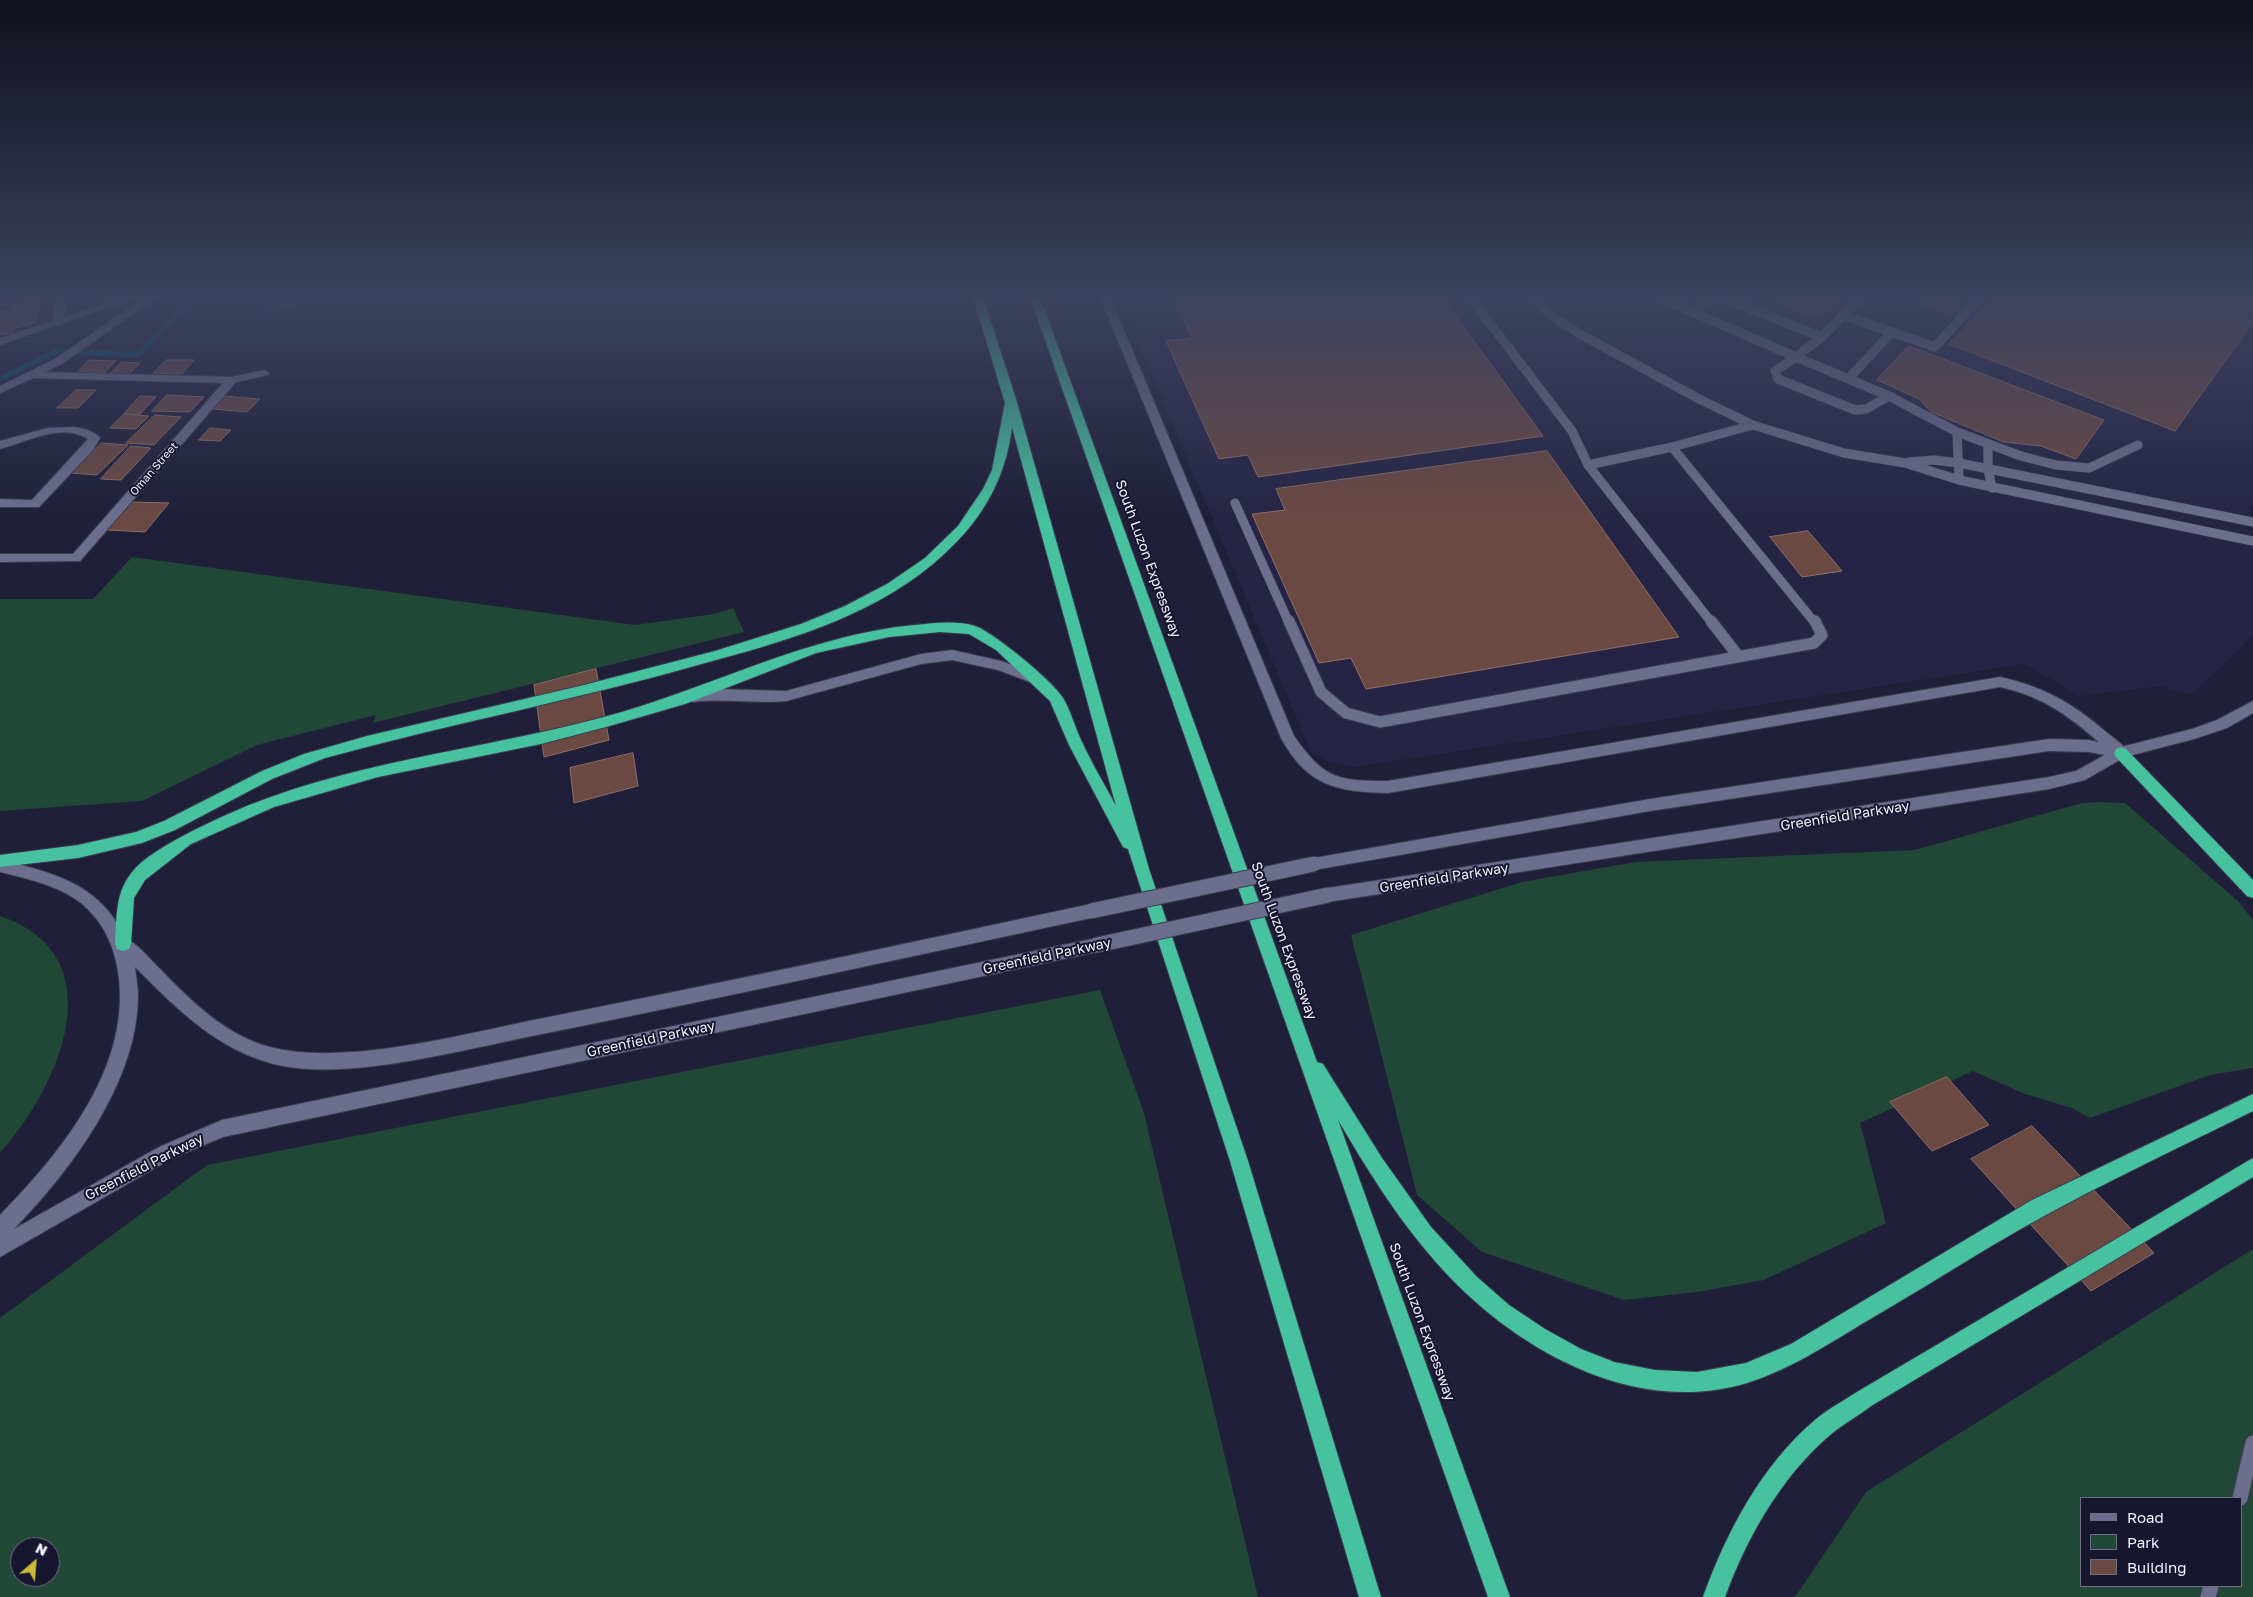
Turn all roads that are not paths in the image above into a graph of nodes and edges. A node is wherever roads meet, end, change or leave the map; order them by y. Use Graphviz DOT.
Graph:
graph roads {
  1 [pos="39,372"];
  2 [pos="1001,372"];
  3 [pos="1062,372"];
  4 [pos="1137,372"];
  5 [pos="1527,372"];
  6 [pos="1648,372"];
  7 [pos="1775,372"];
  8 [pos="1833,372"];
  9 [pos="1855,372"];
  10 [pos="264,373"];
  11 [pos="34,374"];
  12 [pos="1849,378"];
  13 [pos="232,380"];
  14 [pos="0,390"];
  15 [pos="1889,396"];
  16 [pos="1010,399"];
  17 [pos="1752,424"];
  18 [pos="1957,432"];
  19 [pos="0,445"];
  20 [pos="1988,445"];
  21 [pos="2138,445"];
  22 [pos="1672,447"];
  23 [pos="1904,463"];
  24 [pos="1959,463"];
  25 [pos="1588,465"];
  26 [pos="1988,469"];
  27 [pos="1959,480"];
  28 [pos="1992,488"];
  29 [pos="0,503"];
  30 [pos="1235,503"];
  31 [pos="2253,522"];
  32 [pos="2253,541"];
  33 [pos="0,558"];
  34 [pos="1739,657"];
  35 [pos="1038,680"];
  36 [pos="680,700"];
  37 [pos="2253,706"];
  38 [pos="2121,753"];
  39 [pos="0,861"];
  40 [pos="0,866"];
  41 [pos="1141,869"];
  42 [pos="2253,891"];
  43 [pos="123,944"];
  44 [pos="1302,1045"];
  45 [pos="2253,1102"];
  46 [pos="2253,1167"];
  47 [pos="0,1229"];
  48 [pos="0,1248"];
  49 [pos="2253,1443"];
  50 [pos="2240,1497"];
  51 [pos="1370,1597"];
  52 [pos="1499,1597"];
  53 [pos="1714,1597"];
  1 -- 11 [label="main road"];
  2 -- 16 [label="highway"];
  3 -- 44 [label="highway, South Luzon Expressway"];
  4 -- 38 [label="main road"];
  5 -- 25 [label="lane"];
  6 -- 17 [label="lane"];
  7 -- 15 [label="lane"];
  8 -- 12 [label="lane"];
  9 -- 12 [label="lane"];
  10 -- 13 [label="main road"];
  11 -- 13 [label="main road"];
  11 -- 14 [label="main road"];
  12 -- 15 [label="lane"];
  13 -- 33 [label="main road, Oman Street"];
  15 -- 18 [label="lane"];
  16 -- 39 [label="highway"];
  16 -- 41 [label="highway"];
  17 -- 22 [label="lane"];
  17 -- 23 [label="lane"];
  18 -- 20 [label="lane"];
  18 -- 24 [label="lane"];
  19 -- 29 [label="main road"];
  20 -- 21 [label="lane"];
  20 -- 26 [label="lane"];
  22 -- 25 [label="lane"];
  22 -- 34 [label="lane"];
  23 -- 24 [label="lane"];
  23 -- 27 [label="lane"];
  24 -- 26 [label="lane"];
  24 -- 27 [label="lane"];
  25 -- 34 [label="lane"];
  26 -- 28 [label="lane"];
  26 -- 31 [label="lane"];
  27 -- 28 [label="lane"];
  28 -- 32 [label="lane"];
  30 -- 34 [label="lane"];
  35 -- 36 [label="main road"];
  35 -- 36 [label="highway"];
  35 -- 41 [label="highway"];
  36 -- 43 [label="highway"];
  37 -- 38 [label="main road, Greenfield Parkway"];
  38 -- 42 [label="highway"];
  38 -- 43 [label="main road, Greenfield Parkway, bridge"];
  38 -- 48 [label="main road, Greenfield Parkway, bridge"];
  40 -- 43 [label="main road"];
  41 -- 51 [label="highway"];
  43 -- 47 [label="main road"];
  44 -- 45 [label="highway"];
  44 -- 52 [label="highway, South Luzon Expressway"];
  46 -- 53 [label="highway"];
  49 -- 50 [label="lane"];
}
